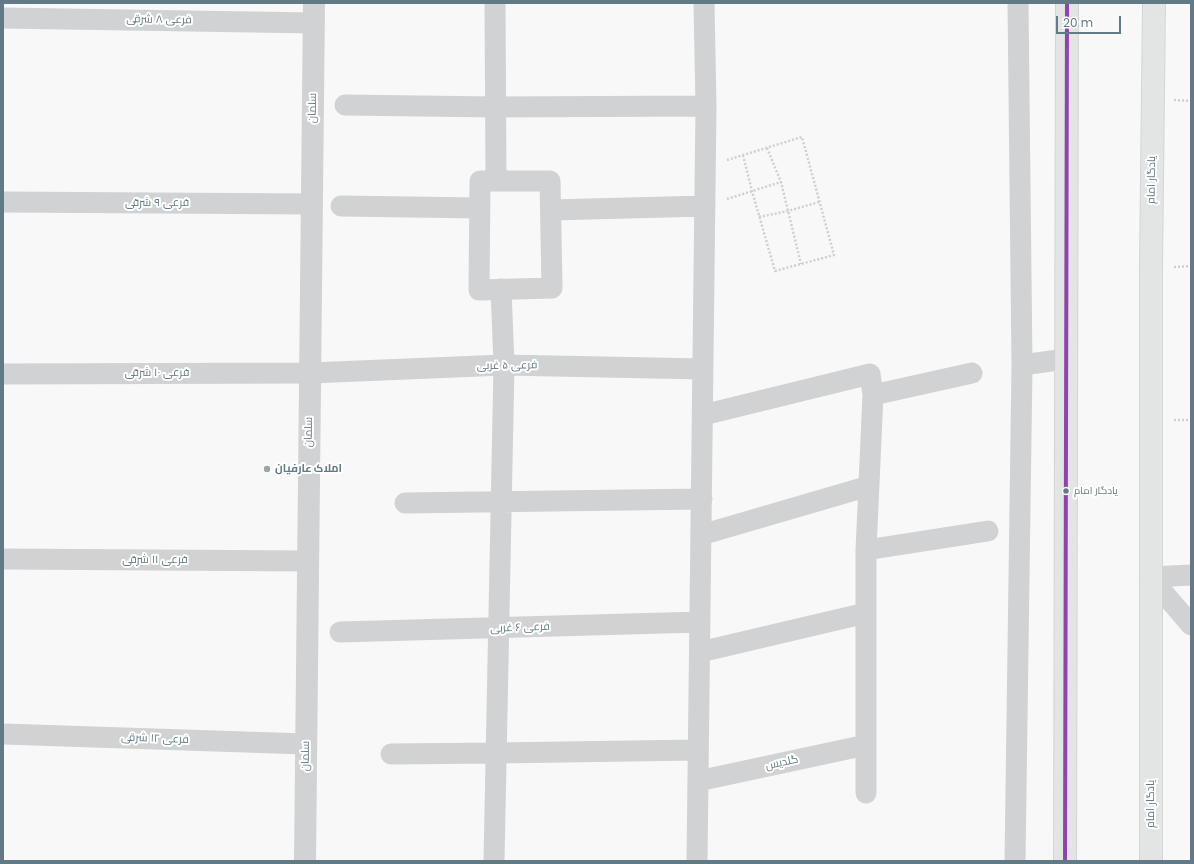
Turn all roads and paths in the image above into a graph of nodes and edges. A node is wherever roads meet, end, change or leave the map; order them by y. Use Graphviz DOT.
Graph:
graph roads {
  1 [pos="495,3"];
  2 [pos="704,3"];
  3 [pos="1018,3"];
  4 [pos="1067,3"];
  5 [pos="1154,3"];
  6 [pos="314,13"];
  7 [pos="3,18"];
  8 [pos="345,105"];
  9 [pos="706,106"];
  10 [pos="495,107"];
  11 [pos="767,148"];
  12 [pos="743,155"];
  13 [pos="706,166"];
  14 [pos="496,181"];
  15 [pos="780,182"];
  16 [pos="752,191"];
  17 [pos="3,202"];
  18 [pos="819,202"];
  19 [pos="312,204"];
  20 [pos="341,206"];
  21 [pos="705,206"];
  22 [pos="480,208"];
  23 [pos="551,210"];
  24 [pos="788,211"];
  25 [pos="759,217"];
  26 [pos="800,264"];
  27 [pos="501,289"];
  28 [pos="1066,359"];
  29 [pos="1022,365"];
  30 [pos="504,366"];
  31 [pos="703,369"];
  32 [pos="310,373"];
  33 [pos="972,373"];
  34 [pos="3,374"];
  35 [pos="873,396"];
  36 [pos="703,414"];
  37 [pos="869,486"];
  38 [pos="702,499"];
  39 [pos="501,502"];
  40 [pos="405,503"];
  41 [pos="988,531"];
  42 [pos="701,535"];
  43 [pos="866,550"];
  44 [pos="3,559"];
  45 [pos="308,561"];
  46 [pos="1191,576"];
  47 [pos="1150,577"];
  48 [pos="866,613"];
  49 [pos="700,622"];
  50 [pos="1191,625"];
  51 [pos="499,629"];
  52 [pos="340,632"];
  53 [pos="700,652"];
  54 [pos="3,734"];
  55 [pos="306,744"];
  56 [pos="866,745"];
  57 [pos="698,750"];
  58 [pos="391,754"];
  59 [pos="496,754"];
  60 [pos="698,781"];
  61 [pos="866,793"];
  62 [pos="305,861"];
  63 [pos="494,861"];
  64 [pos="697,861"];
  65 [pos="1015,861"];
  66 [pos="1065,861"];
  67 [pos="1151,861"];
  1 -- 10 [label="street"];
  2 -- 9 [label="street"];
  3 -- 29 [label="street"];
  4 -- 28 [label="main road"];
  5 -- 47 [label="main road, یادگار امام"];
  6 -- 7 [label="street, فرعی ۸ شرقی"];
  6 -- 19 [label="street, سلمان"];
  8 -- 10 [label="street"];
  9 -- 10 [label="street"];
  9 -- 13 [label="street"];
  10 -- 14 [label="street"];
  11 -- 12 [label="path"];
  11 -- 15 [label="path"];
  11 -- 18 [label="path"];
  12 -- 13 [label="path"];
  12 -- 16 [label="path"];
  13 -- 21 [label="street"];
  14 -- 22 [label="street"];
  14 -- 23 [label="street"];
  15 -- 16 [label="path"];
  15 -- 24 [label="path"];
  16 -- 21 [label="path"];
  16 -- 25 [label="path"];
  17 -- 19 [label="street, فرعی ۹ شرقی"];
  18 -- 24 [label="path"];
  18 -- 26 [label="path"];
  19 -- 32 [label="street, سلمان"];
  20 -- 22 [label="street"];
  21 -- 23 [label="street"];
  21 -- 31 [label="street"];
  22 -- 27 [label="street"];
  23 -- 27 [label="street"];
  24 -- 25 [label="path"];
  24 -- 26 [label="path"];
  25 -- 26 [label="path"];
  27 -- 30 [label="street"];
  28 -- 29 [label="street"];
  28 -- 66 [label="main road"];
  29 -- 65 [label="street"];
  30 -- 31 [label="street, فرعی ۵ غربی"];
  30 -- 32 [label="street, فرعی ۵ غربی"];
  30 -- 39 [label="street"];
  31 -- 36 [label="street"];
  32 -- 34 [label="street, فرعی ۱۰ شرقی"];
  32 -- 45 [label="street, سلمان"];
  33 -- 35 [label="street"];
  35 -- 36 [label="street"];
  35 -- 37 [label="street"];
  36 -- 38 [label="street"];
  37 -- 42 [label="street"];
  37 -- 43 [label="street"];
  38 -- 39 [label="street"];
  38 -- 42 [label="street"];
  39 -- 40 [label="street"];
  39 -- 51 [label="street"];
  41 -- 43 [label="street"];
  42 -- 49 [label="street"];
  43 -- 48 [label="street"];
  44 -- 45 [label="street, فرعی ۱۱ شرقی"];
  45 -- 55 [label="street, سلمان"];
  46 -- 47 [label="street"];
  47 -- 50 [label="street"];
  47 -- 67 [label="main road, یادگار امام"];
  48 -- 53 [label="street"];
  48 -- 56 [label="street"];
  49 -- 51 [label="street, فرعی ۶ غربی"];
  49 -- 53 [label="street"];
  51 -- 52 [label="street, فرعی ۶ غربی"];
  51 -- 59 [label="street"];
  53 -- 57 [label="street"];
  54 -- 55 [label="street, فرعی ۱۲ شرقی"];
  55 -- 62 [label="street, سلمان"];
  56 -- 60 [label="street, گلدیس"];
  56 -- 61 [label="street"];
  57 -- 59 [label="street"];
  57 -- 60 [label="street"];
  58 -- 59 [label="street"];
  59 -- 63 [label="street"];
  60 -- 64 [label="street"];
}
